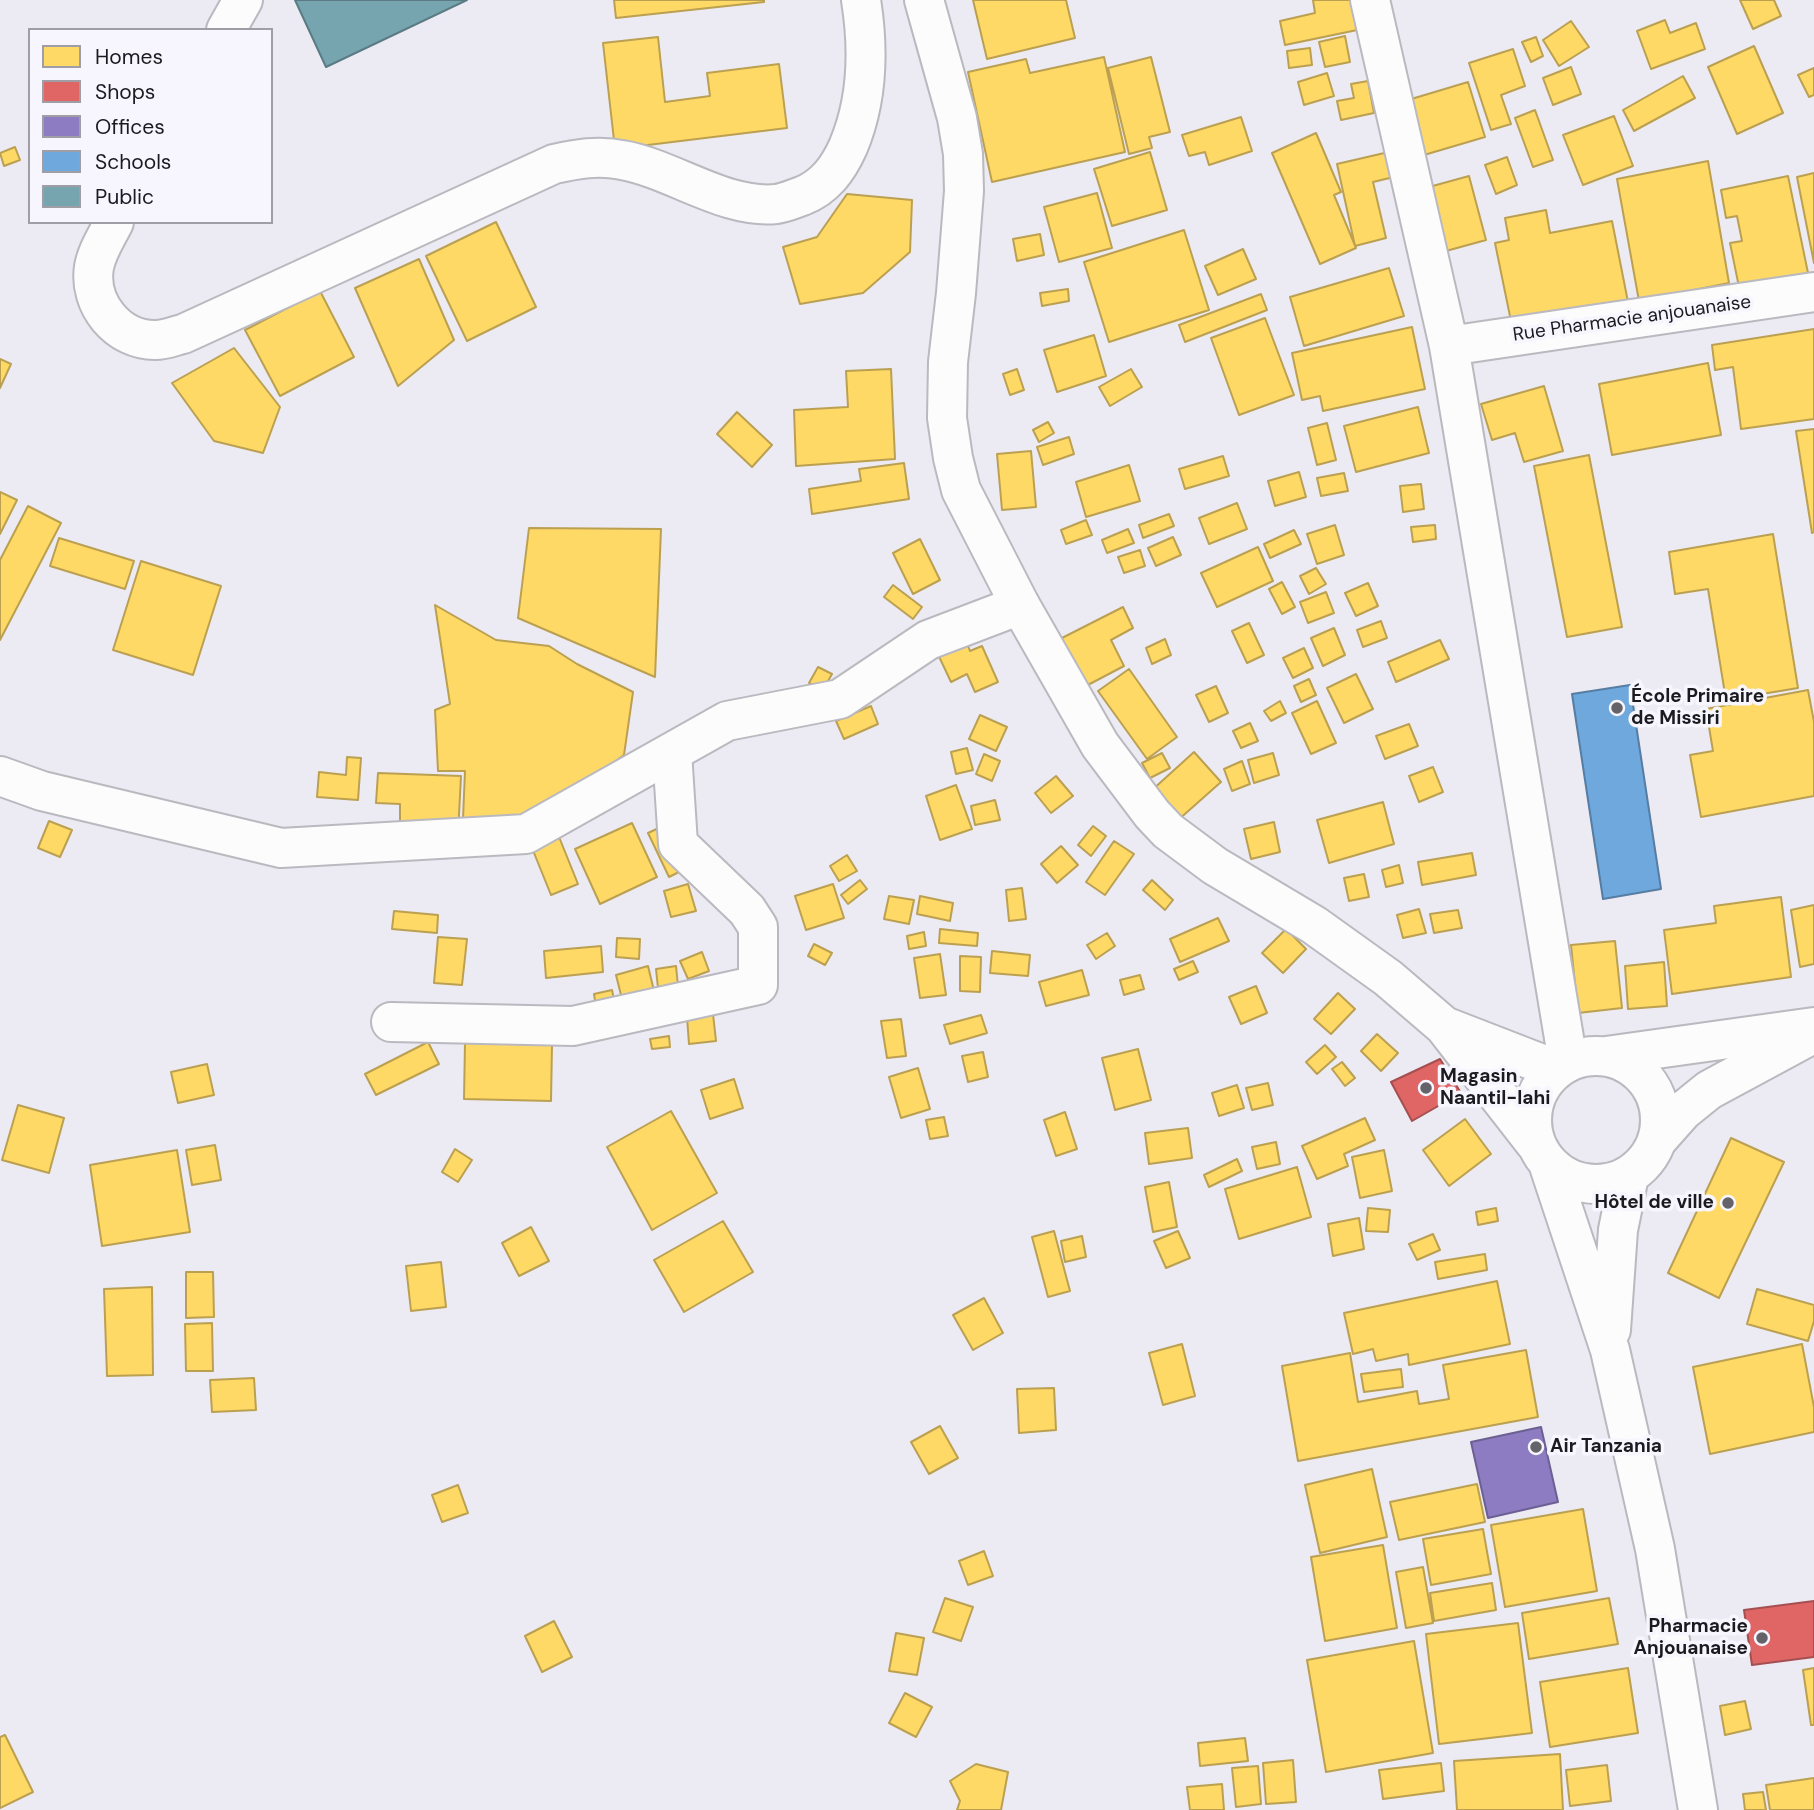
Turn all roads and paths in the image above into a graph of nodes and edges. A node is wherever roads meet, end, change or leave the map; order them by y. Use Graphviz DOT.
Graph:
graph roads {
  1 [pos="243,0"];
  2 [pos="861,0"];
  3 [pos="924,0"];
  4 [pos="1370,0"];
  5 [pos="227,28"];
  6 [pos="113,224"];
  7 [pos="1814,292"];
  8 [pos="1449,346"];
  9 [pos="1020,605"];
  10 [pos="672,752"];
  11 [pos="0,776"];
  12 [pos="391,1022"];
  13 [pos="1444,1026"];
  14 [pos="1814,1027"];
  15 [pos="1814,1033"];
  16 [pos="1606,1056"];
  17 [pos="1561,1065"];
  18 [pos="1658,1138"];
  19 [pos="1542,1154"];
  20 [pos="1629,1176"];
  21 [pos="1610,1350"];
  22 [pos="1698,1810"];
  1 -- 5 [label="street"];
  2 -- 6 [label="street"];
  3 -- 9 [label="street"];
  4 -- 8 [label="street"];
  7 -- 8 [label="street, Rue Pharmacie anjouanaise"];
  8 -- 17 [label="street"];
  9 -- 10 [label="street"];
  9 -- 13 [label="street"];
  10 -- 11 [label="street"];
  10 -- 12 [label="street"];
  13 -- 17 [label="street"];
  13 -- 19 [label="street"];
  14 -- 16 [label="street"];
  15 -- 18 [label="street"];
  16 -- 17 [label="street"];
  16 -- 18 [label="street"];
  17 -- 19 [label="street"];
  18 -- 20 [label="street"];
  19 -- 20 [label="street"];
  19 -- 21 [label="street"];
  20 -- 21 [label="street"];
  21 -- 22 [label="street"];
}
